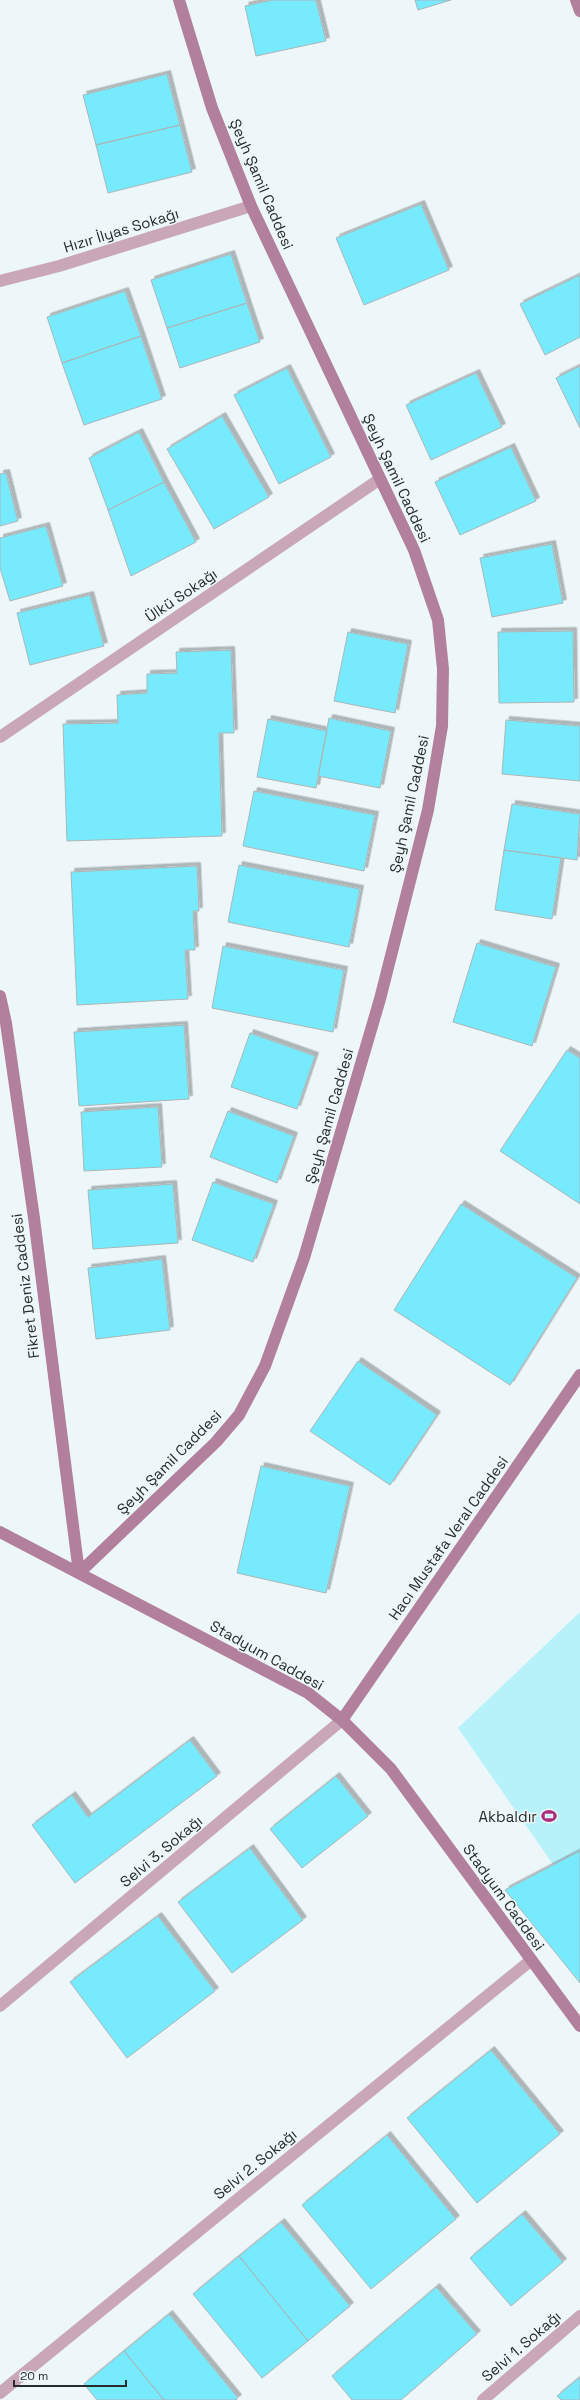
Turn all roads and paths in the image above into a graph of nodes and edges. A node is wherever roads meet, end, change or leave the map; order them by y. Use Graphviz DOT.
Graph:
graph roads {
  1 [pos="179,0"];
  2 [pos="576,0"];
  3 [pos="580,11"];
  4 [pos="251,206"];
  5 [pos="0,281"];
  6 [pos="380,479"];
  7 [pos="0,738"];
  8 [pos="0,996"];
  9 [pos="580,1375"];
  10 [pos="0,1532"];
  11 [pos="79,1573"];
  12 [pos="342,1720"];
  13 [pos="530,1960"];
  14 [pos="0,2006"];
  15 [pos="580,2026"];
  16 [pos="580,2316"];
  17 [pos="0,2393"];
  18 [pos="483,2400"];
  1 -- 4 [label="street, Şeyh Şamil Caddesi"];
  2 -- 3 [label="street"];
  4 -- 5 [label="street, Hızır İlyas Sokağı"];
  4 -- 6 [label="street, Şeyh Şamil Caddesi"];
  6 -- 7 [label="street, Ülkü Sokağı"];
  6 -- 11 [label="street, Şeyh Şamil Caddesi"];
  8 -- 11 [label="street, Fikret Deniz Caddesi"];
  9 -- 12 [label="street, Hacı Mustafa Veral Caddesi"];
  10 -- 11 [label="street, Stadyum Caddesi"];
  11 -- 12 [label="street, Stadyum Caddesi"];
  12 -- 13 [label="street, Stadyum Caddesi"];
  12 -- 14 [label="street, Selvi 3. Sokağı"];
  13 -- 15 [label="street, Stadyum Caddesi"];
  13 -- 17 [label="street, Selvi 2. Sokağı"];
  16 -- 18 [label="street, Selvi 1. Sokağı"];
}
